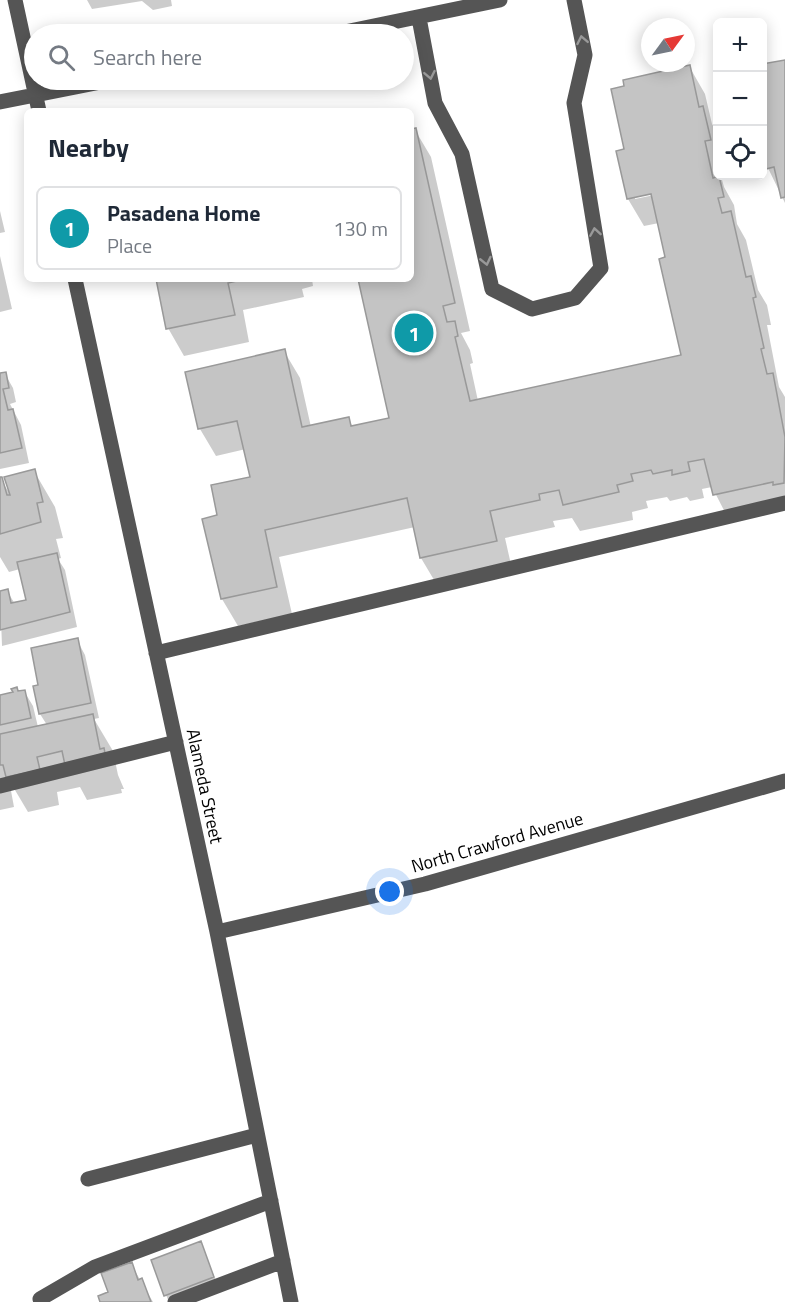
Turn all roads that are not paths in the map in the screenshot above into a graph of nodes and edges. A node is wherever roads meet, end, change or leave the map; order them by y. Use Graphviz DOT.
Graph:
graph roads {
  1 [pos="15,0"];
  2 [pos="500,0"];
  3 [pos="574,0"];
  4 [pos="480,2"];
  5 [pos="419,18"];
  6 [pos="388,24"];
  7 [pos="24,43"];
  8 [pos="34,90"];
  9 [pos="60,90"];
  10 [pos="35,95"];
  11 [pos="0,102"];
  12 [pos="38,108"];
  13 [pos="76,282"];
  14 [pos="785,503"];
  15 [pos="156,653"];
  16 [pos="176,742"];
  17 [pos="785,781"];
  18 [pos="0,786"];
  19 [pos="217,932"];
  20 [pos="257,1135"];
  21 [pos="88,1179"];
  22 [pos="271,1202"];
  23 [pos="283,1261"];
  24 [pos="40,1299"];
  25 [pos="175,1302"];
  26 [pos="291,1302"];
  1 -- 7 [label="street"];
  2 -- 4 [label="street"];
  5 -- 3 [label="street, one-way"];
  4 -- 5 [label="street"];
  5 -- 6 [label="street"];
  8 -- 10 [label="street"];
  9 -- 10 [label="street"];
  10 -- 11 [label="street"];
  10 -- 12 [label="street"];
  13 -- 15 [label="street, Alameda Street"];
  14 -- 15 [label="street"];
  15 -- 16 [label="street, Alameda Street"];
  16 -- 18 [label="street"];
  16 -- 19 [label="street, Alameda Street"];
  17 -- 19 [label="street, North Crawford Avenue"];
  19 -- 20 [label="street, Alameda Street"];
  20 -- 21 [label="street"];
  20 -- 22 [label="street, Alameda Street"];
  22 -- 23 [label="street, Alameda Street"];
  22 -- 24 [label="street"];
  23 -- 25 [label="street"];
  23 -- 26 [label="street, Alameda Street"];
}
